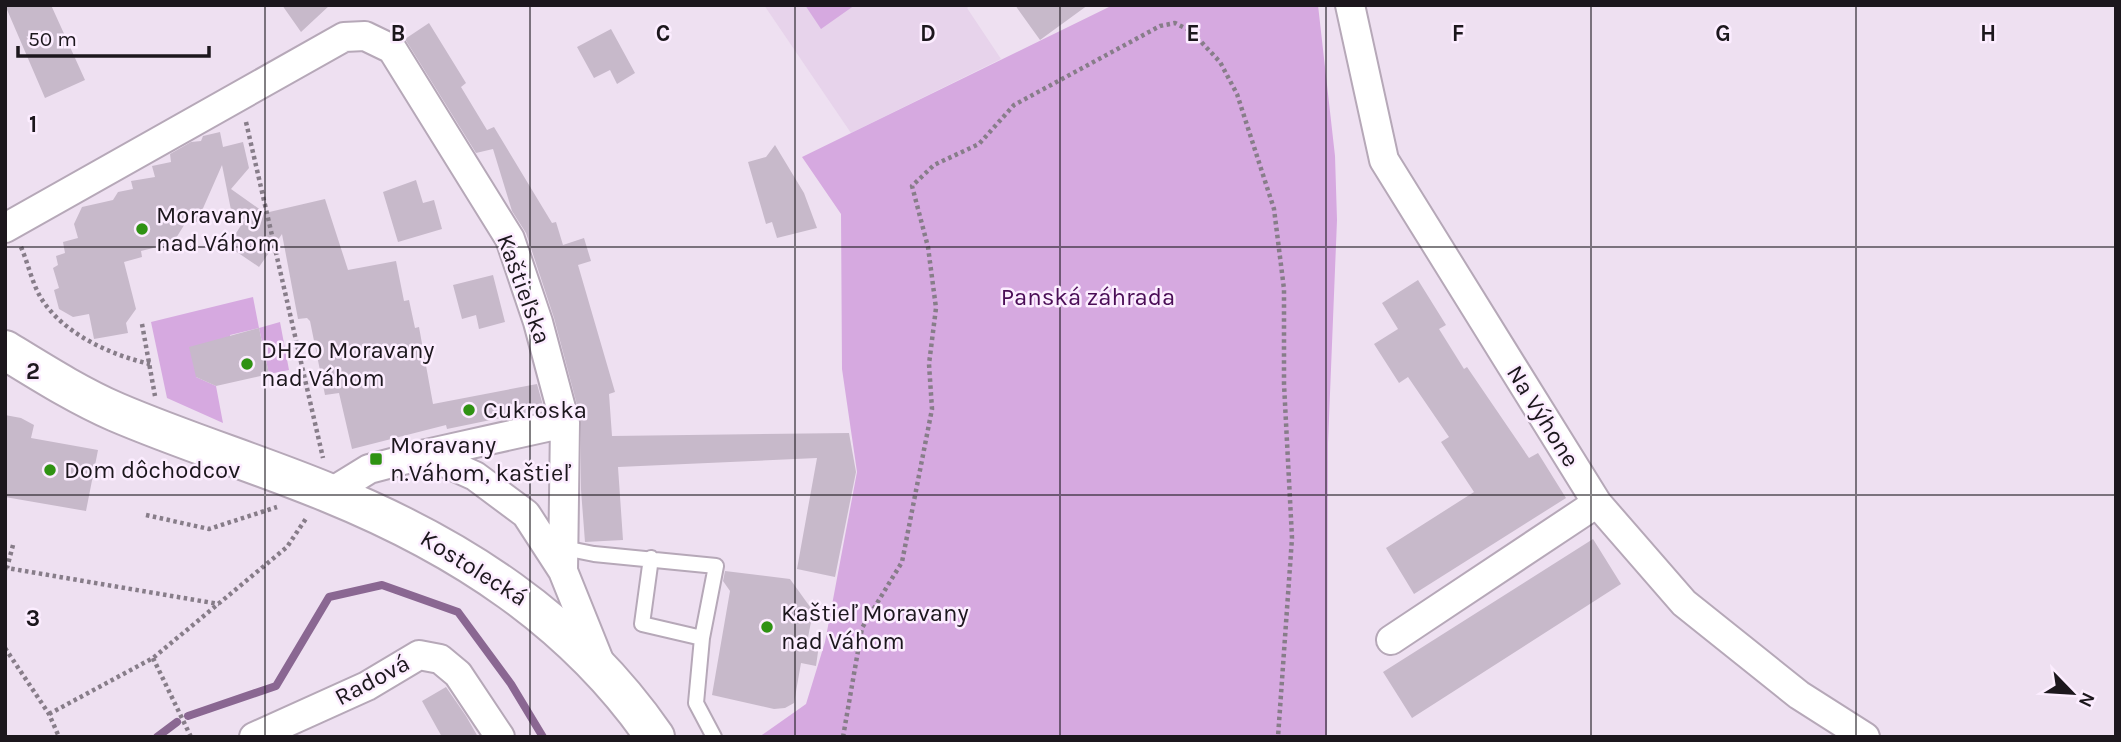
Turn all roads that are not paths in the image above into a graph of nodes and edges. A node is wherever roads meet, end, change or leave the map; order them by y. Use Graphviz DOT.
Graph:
graph roads {
  1 [pos="1350,5"];
  2 [pos="8,227"];
  3 [pos="5,350"];
  4 [pos="565,423"];
  5 [pos="426,454"];
  6 [pos="325,491"];
  7 [pos="1597,503"];
  8 [pos="651,558"];
  9 [pos="563,560"];
  10 [pos="702,638"];
  11 [pos="1391,639"];
  12 [pos="602,668"];
  13 [pos="254,737"];
  14 [pos="500,737"];
  15 [pos="655,737"];
  16 [pos="714,737"];
  17 [pos="1865,737"];
  1 -- 7 [label="street, Na Výhone"];
  2 -- 4 [label="street, Kaštieľska"];
  3 -- 6 [label="main road, Kostolecká"];
  4 -- 5 [label="street"];
  4 -- 9 [label="street, Kostolecká"];
  5 -- 6 [label="street"];
  5 -- 9 [label="street, Kostolecká"];
  6 -- 12 [label="main road, Kostolecká"];
  7 -- 11 [label="street"];
  7 -- 17 [label="street, Na Výhone"];
  8 -- 9 [label="lane"];
  8 -- 10 [label="lane"];
  8 -- 10 [label="lane"];
  9 -- 12 [label="street, Kostolecká"];
  10 -- 16 [label="lane"];
  12 -- 15 [label="main road, Kostolecká"];
  13 -- 14 [label="street, Radová"];
}
